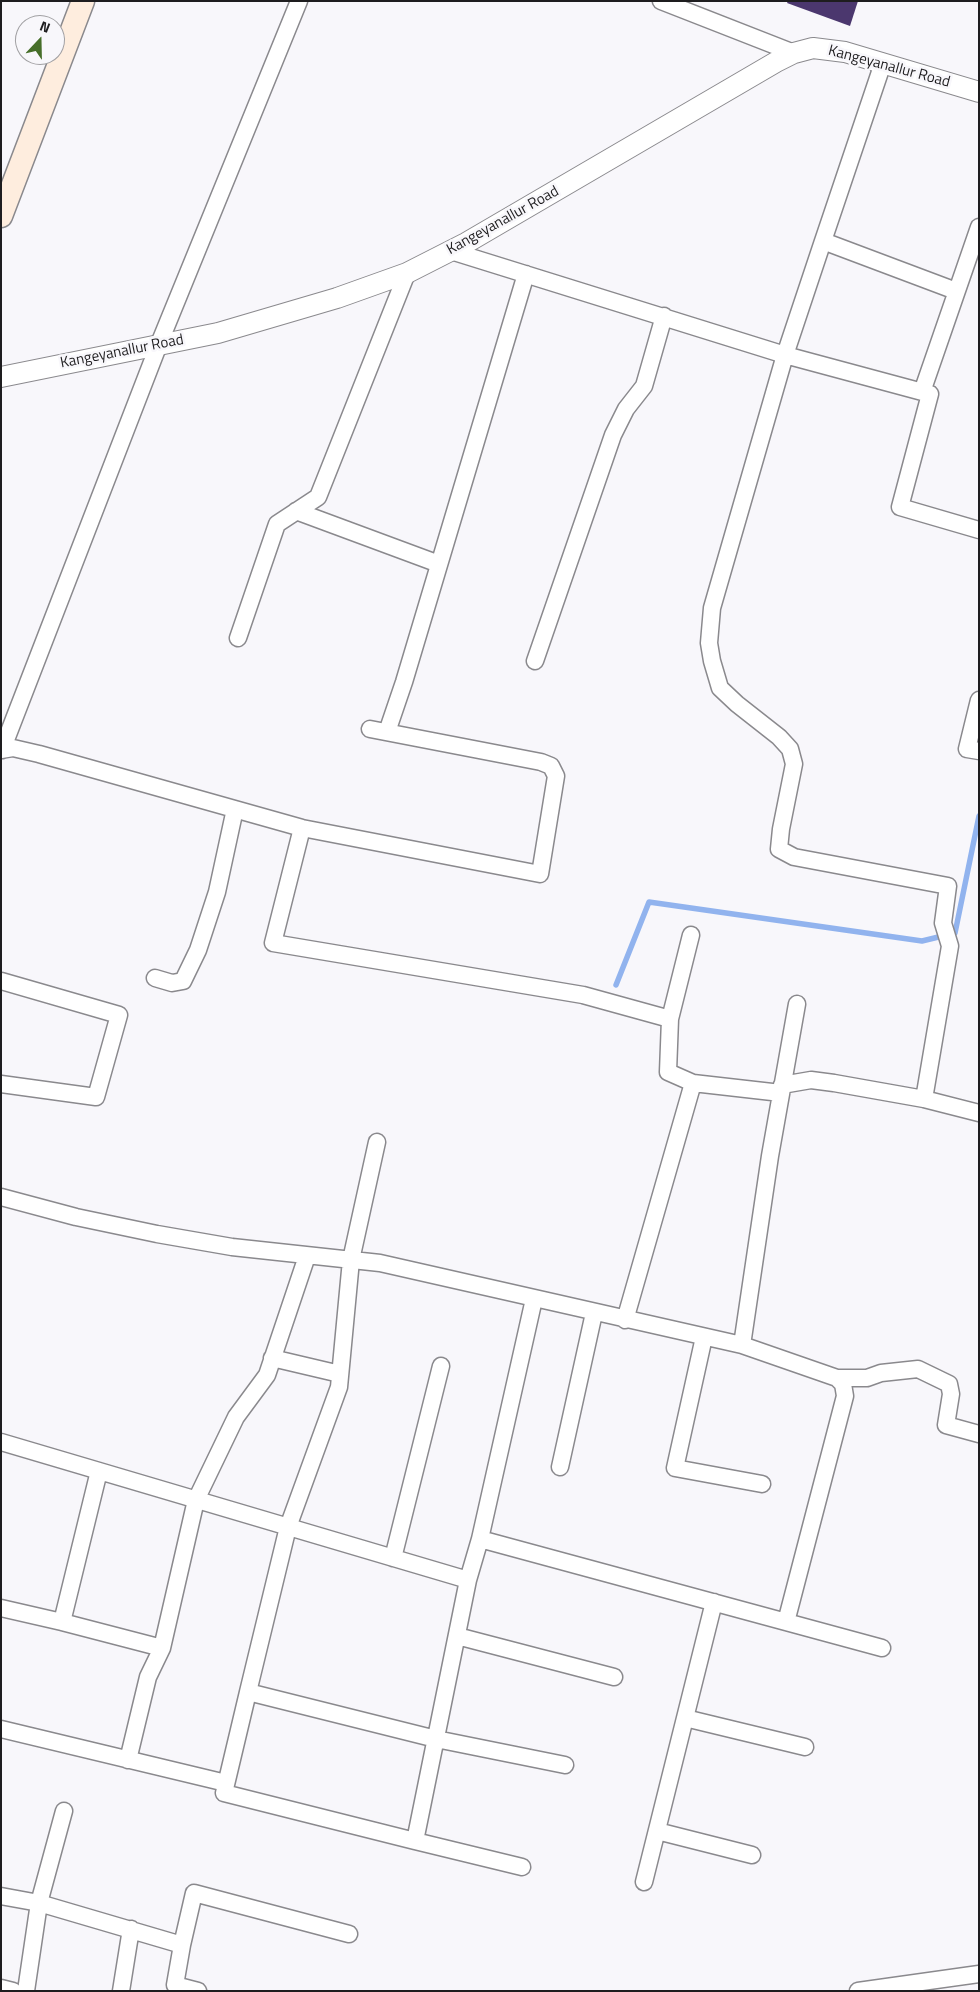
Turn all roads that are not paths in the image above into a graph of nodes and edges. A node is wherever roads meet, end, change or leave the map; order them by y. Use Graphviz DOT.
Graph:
graph roads {
  1 [pos="83,1"];
  2 [pos="299,1"];
  3 [pos="661,1"];
  4 [pos="794,53"];
  5 [pos="884,63"];
  6 [pos="979,92"];
  7 [pos="1,216"];
  8 [pos="979,227"];
  9 [pos="823,241"];
  10 [pos="451,250"];
  11 [pos="406,273"];
  12 [pos="526,274"];
  13 [pos="956,291"];
  14 [pos="664,316"];
  15 [pos="159,344"];
  16 [pos="785,355"];
  17 [pos="1,377"];
  18 [pos="922,392"];
  19 [pos="296,511"];
  20 [pos="979,530"];
  21 [pos="439,564"];
  22 [pos="238,638"];
  23 [pos="535,661"];
  24 [pos="979,700"];
  25 [pos="370,729"];
  26 [pos="387,732"];
  27 [pos="2,750"];
  28 [pos="979,751"];
  29 [pos="235,809"];
  30 [pos="302,828"];
  31 [pos="691,935"];
  32 [pos="155,978"];
  33 [pos="1,981"];
  34 [pos="796,1004"];
  35 [pos="670,1019"];
  36 [pos="693,1083"];
  37 [pos="1,1084"];
  38 [pos="782,1089"];
  39 [pos="924,1099"];
  40 [pos="979,1113"];
  41 [pos="377,1142"];
  42 [pos="1,1197"];
  43 [pos="307,1256"];
  44 [pos="351,1260"];
  45 [pos="534,1299"];
  46 [pos="594,1312"];
  47 [pos="624,1320"];
  48 [pos="704,1337"];
  49 [pos="742,1345"];
  50 [pos="272,1358"];
  51 [pos="442,1366"];
  52 [pos="340,1374"];
  53 [pos="837,1378"];
  54 [pos="979,1434"];
  55 [pos="1,1442"];
  56 [pos="560,1467"];
  57 [pos="99,1471"];
  58 [pos="762,1484"];
  59 [pos="196,1500"];
  60 [pos="288,1527"];
  61 [pos="480,1539"];
  62 [pos="393,1558"];
  63 [pos="468,1580"];
  64 [pos="714,1602"];
  65 [pos="1,1608"];
  66 [pos="62,1622"];
  67 [pos="786,1622"];
  68 [pos="456,1636"];
  69 [pos="162,1648"];
  70 [pos="882,1648"];
  71 [pos="614,1677"];
  72 [pos="248,1692"];
  73 [pos="685,1718"];
  74 [pos="1,1729"];
  75 [pos="436,1739"];
  76 [pos="805,1747"];
  77 [pos="128,1760"];
  78 [pos="565,1764"];
  79 [pos="226,1783"];
  80 [pos="64,1811"];
  81 [pos="657,1831"];
  82 [pos="415,1840"];
  83 [pos="752,1855"];
  84 [pos="522,1867"];
  85 [pos="644,1882"];
  86 [pos="1,1896"];
  87 [pos="39,1902"];
  88 [pos="131,1930"];
  89 [pos="349,1934"];
  90 [pos="182,1945"];
  91 [pos="979,1974"];
  92 [pos="1,1988"];
  93 [pos="13,1991"];
  94 [pos="26,1991"];
  95 [pos="120,1991"];
  96 [pos="198,1991"];
  97 [pos="858,1991"];
  1 -- 7 [label="main road"];
  2 -- 15 [label="street"];
  3 -- 4 [label="street"];
  4 -- 5 [label="street, Kangeyanallur Road"];
  4 -- 10 [label="street, Kangeyanallur Road"];
  5 -- 6 [label="street, Kangeyanallur Road"];
  5 -- 9 [label="street"];
  8 -- 13 [label="street"];
  9 -- 13 [label="street"];
  9 -- 16 [label="street"];
  10 -- 11 [label="street, Kangeyanallur Road"];
  10 -- 12 [label="street"];
  11 -- 15 [label="street, Kangeyanallur Road"];
  11 -- 19 [label="street"];
  12 -- 14 [label="street"];
  12 -- 21 [label="street"];
  13 -- 18 [label="street"];
  14 -- 16 [label="street"];
  14 -- 23 [label="street"];
  15 -- 17 [label="street, Kangeyanallur Road"];
  15 -- 27 [label="street"];
  16 -- 18 [label="street"];
  16 -- 39 [label="street"];
  18 -- 20 [label="street"];
  19 -- 21 [label="street"];
  19 -- 22 [label="street"];
  21 -- 26 [label="street"];
  24 -- 28 [label="street"];
  25 -- 26 [label="street"];
  26 -- 30 [label="street"];
  27 -- 29 [label="street"];
  29 -- 30 [label="street"];
  29 -- 32 [label="street"];
  30 -- 35 [label="street"];
  31 -- 35 [label="street"];
  33 -- 37 [label="street"];
  34 -- 38 [label="street"];
  35 -- 36 [label="street"];
  36 -- 38 [label="street"];
  36 -- 47 [label="street"];
  38 -- 39 [label="street"];
  38 -- 49 [label="street"];
  39 -- 40 [label="street"];
  41 -- 44 [label="street"];
  42 -- 43 [label="street"];
  43 -- 44 [label="street"];
  43 -- 50 [label="street"];
  44 -- 45 [label="street"];
  44 -- 52 [label="street"];
  45 -- 46 [label="street"];
  45 -- 61 [label="street"];
  46 -- 47 [label="street"];
  46 -- 56 [label="street"];
  47 -- 48 [label="street"];
  48 -- 49 [label="street"];
  48 -- 58 [label="street"];
  49 -- 53 [label="street"];
  50 -- 52 [label="street"];
  50 -- 59 [label="street"];
  51 -- 62 [label="street"];
  52 -- 60 [label="street"];
  53 -- 54 [label="street"];
  53 -- 67 [label="street"];
  55 -- 57 [label="street"];
  57 -- 59 [label="street"];
  57 -- 66 [label="street"];
  59 -- 60 [label="street"];
  59 -- 69 [label="street"];
  60 -- 62 [label="street"];
  60 -- 72 [label="street"];
  61 -- 63 [label="street"];
  61 -- 64 [label="street"];
  62 -- 63 [label="street"];
  63 -- 68 [label="street"];
  64 -- 67 [label="street"];
  64 -- 73 [label="street"];
  65 -- 66 [label="street"];
  66 -- 69 [label="street"];
  67 -- 70 [label="street"];
  68 -- 71 [label="street"];
  68 -- 75 [label="street"];
  69 -- 77 [label="street"];
  72 -- 75 [label="street"];
  72 -- 79 [label="street"];
  73 -- 76 [label="street"];
  73 -- 81 [label="street"];
  74 -- 77 [label="street"];
  75 -- 78 [label="street"];
  75 -- 82 [label="street"];
  77 -- 79 [label="street"];
  79 -- 82 [label="street"];
  80 -- 87 [label="street"];
  81 -- 83 [label="street"];
  81 -- 85 [label="street"];
  82 -- 84 [label="street"];
  86 -- 87 [label="street"];
  87 -- 88 [label="street"];
  87 -- 94 [label="street"];
  88 -- 90 [label="street"];
  88 -- 95 [label="street"];
  89 -- 90 [label="street"];
  90 -- 96 [label="street"];
  91 -- 97 [label="street"];
  92 -- 93 [label="street"];
}
